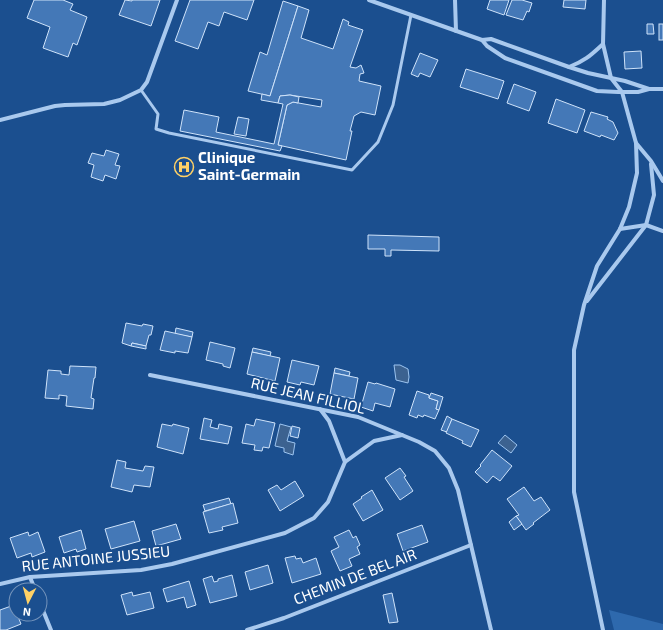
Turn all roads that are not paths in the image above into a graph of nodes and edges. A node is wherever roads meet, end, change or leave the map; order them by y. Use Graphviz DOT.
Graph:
graph roads {
  1 [pos="177,0"];
  2 [pos="369,0"];
  3 [pos="455,0"];
  4 [pos="604,0"];
  5 [pos="412,15"];
  6 [pos="456,31"];
  7 [pos="482,40"];
  8 [pos="603,44"];
  9 [pos="569,67"];
  10 [pos="612,78"];
  11 [pos="650,89"];
  12 [pos="663,89"];
  13 [pos="141,90"];
  14 [pos="622,92"];
  15 [pos="0,120"];
  16 [pos="636,143"];
  17 [pos="651,161"];
  18 [pos="663,181"];
  19 [pos="646,226"];
  20 [pos="620,229"];
  21 [pos="663,231"];
  22 [pos="584,305"];
  23 [pos="150,375"];
  24 [pos="320,409"];
  25 [pos="402,434"];
  26 [pos="345,462"];
  27 [pos="471,544"];
  28 [pos="30,577"];
  29 [pos="32,582"];
  30 [pos="0,584"];
  31 [pos="247,630"];
  32 [pos="491,630"];
  33 [pos="603,630"];
  1 -- 13 [label="street"];
  2 -- 5 [label="street"];
  3 -- 6 [label="street"];
  4 -- 8 [label="street"];
  5 -- 6 [label="street"];
  5 -- 13 [label="lane"];
  6 -- 7 [label="street"];
  7 -- 9 [label="street"];
  7 -- 14 [label="street"];
  8 -- 9 [label="street"];
  8 -- 10 [label="street"];
  9 -- 10 [label="street"];
  10 -- 11 [label="street"];
  10 -- 14 [label="street"];
  11 -- 12 [label="street"];
  11 -- 14 [label="street"];
  13 -- 15 [label="street"];
  14 -- 16 [label="street"];
  16 -- 17 [label="street"];
  16 -- 20 [label="street"];
  17 -- 18 [label="street"];
  17 -- 19 [label="street"];
  19 -- 20 [label="street"];
  19 -- 21 [label="street"];
  19 -- 22 [label="street"];
  20 -- 22 [label="street"];
  22 -- 33 [label="street"];
  23 -- 24 [label="street, RUE JEAN FILLIOL"];
  24 -- 25 [label="street, RUE JEAN FILLIOL"];
  24 -- 26 [label="street"];
  25 -- 26 [label="street"];
  25 -- 27 [label="street, RUE JEAN FILLIOL"];
  26 -- 28 [label="street, RUE ANTOINE JUSSIEU"];
  27 -- 31 [label="street, CHEMIN DE BEL AIR"];
  27 -- 32 [label="street, RUE JEAN FILLIOL"];
  28 -- 29 [label="street"];
  28 -- 30 [label="street, RUE ANTOINE JUSSIEU"];
}
